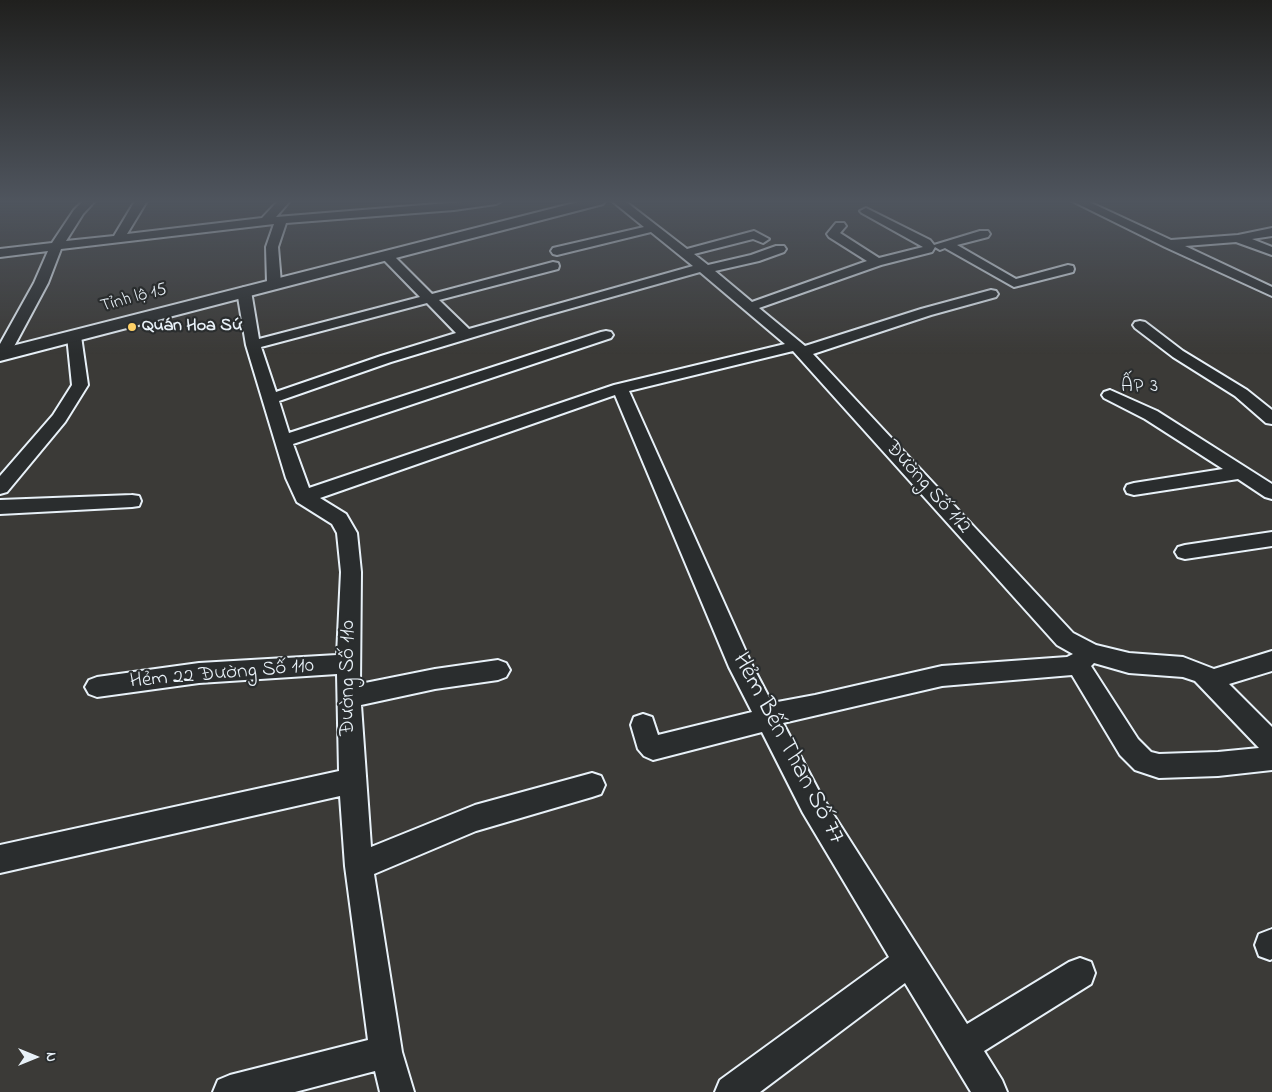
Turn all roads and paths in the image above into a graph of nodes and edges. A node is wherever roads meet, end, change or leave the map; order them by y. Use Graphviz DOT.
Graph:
graph roads {
  1 [pos="54,252"];
  2 [pos="272,252"];
  3 [pos="402,252"];
  4 [pos="689,252"];
  5 [pos="772,252"];
  6 [pos="861,252"];
  7 [pos="916,252"];
  8 [pos="960,252"];
  9 [pos="1186,252"];
  10 [pos="685,253"];
  11 [pos="387,256"];
  12 [pos="877,262"];
  13 [pos="553,266"];
  14 [pos="703,269"];
  15 [pos="1068,270"];
  16 [pos="274,283"];
  17 [pos="244,291"];
  18 [pos="1272,292"];
  19 [pos="991,294"];
  20 [pos="432,299"];
  21 [pos="750,307"];
  22 [pos="1140,325"];
  23 [pos="466,335"];
  24 [pos="606,335"];
  25 [pos="74,336"];
  26 [pos="253,345"];
  27 [pos="800,349"];
  28 [pos="1,354"];
  29 [pos="620,388"];
  30 [pos="1110,395"];
  31 [pos="270,399"];
  32 [pos="1272,419"];
  33 [pos="283,441"];
  34 [pos="1239,473"];
  35 [pos="0,488"];
  36 [pos="1134,489"];
  37 [pos="1272,493"];
  38 [pos="304,497"];
  39 [pos="132,501"];
  40 [pos="0,507"];
  41 [pos="1272,538"];
  42 [pos="1185,552"];
  43 [pos="1084,659"];
  44 [pos="1272,661"];
  45 [pos="348,664"];
  46 [pos="498,670"];
  47 [pos="1210,680"];
  48 [pos="97,687"];
  49 [pos="349,697"];
  50 [pos="767,717"];
  51 [pos="643,725"];
  52 [pos="1272,744"];
  53 [pos="1272,758"];
  54 [pos="352,781"];
  55 [pos="592,785"];
  56 [pos="0,859"];
  57 [pos="359,866"];
  58 [pos="910,961"];
  59 [pos="1080,973"];
  60 [pos="962,1046"];
  61 [pos="386,1052"];
  62 [pos="230,1092"];
  63 [pos="397,1092"];
  64 [pos="732,1092"];
  65 [pos="990,1092"];
  1 -- 28 [label="street"];
  2 -- 16 [label="street"];
  3 -- 11 [label="main road, Tỉnh lộ 15"];
  4 -- 10 [label="street"];
  5 -- 14 [label="street"];
  6 -- 12 [label="street"];
  7 -- 12 [label="street"];
  8 -- 15 [label="street"];
  9 -- 18 [label="street"];
  10 -- 14 [label="street, Đường Số 112"];
  11 -- 16 [label="main road, Tỉnh lộ 15"];
  11 -- 20 [label="street"];
  12 -- 21 [label="street"];
  13 -- 20 [label="street"];
  14 -- 21 [label="street, Đường Số 112"];
  14 -- 23 [label="street"];
  16 -- 17 [label="main road, Tỉnh lộ 15"];
  17 -- 25 [label="main road, Tỉnh lộ 15"];
  17 -- 26 [label="street"];
  19 -- 27 [label="street"];
  20 -- 23 [label="street"];
  20 -- 26 [label="street"];
  21 -- 27 [label="street, Đường Số 112"];
  22 -- 32 [label="street"];
  23 -- 31 [label="street"];
  24 -- 33 [label="street"];
  25 -- 28 [label="main road, Tỉnh lộ 15"];
  25 -- 35 [label="street"];
  26 -- 31 [label="street"];
  27 -- 29 [label="street"];
  27 -- 43 [label="street, Đường Số 112"];
  29 -- 38 [label="street"];
  29 -- 50 [label="street, Hẻm Bến Than Số 77"];
  30 -- 34 [label="street"];
  31 -- 33 [label="street"];
  33 -- 38 [label="street"];
  34 -- 36 [label="street"];
  34 -- 37 [label="street"];
  38 -- 45 [label="street, Đường Số 110"];
  39 -- 40 [label="street"];
  41 -- 42 [label="street"];
  43 -- 47 [label="street, Đường Số 112"];
  43 -- 50 [label="street"];
  43 -- 53 [label="street"];
  44 -- 47 [label="street"];
  45 -- 48 [label="street, Hẻm 22 Đường Số 110"];
  45 -- 49 [label="street, Đường Số 110"];
  46 -- 49 [label="street"];
  47 -- 52 [label="street, Đường Số 112"];
  49 -- 54 [label="street, Đường Số 110"];
  50 -- 51 [label="street"];
  50 -- 58 [label="street, Hẻm Bến Than Số 77"];
  54 -- 56 [label="street"];
  54 -- 57 [label="street, Đường Số 110"];
  55 -- 57 [label="street"];
  57 -- 61 [label="street, Đường Số 110"];
  58 -- 60 [label="street, Hẻm Bến Than Số 77"];
  58 -- 64 [label="street"];
  59 -- 60 [label="street"];
  60 -- 65 [label="street, Hẻm Bến Than Số 77"];
  61 -- 62 [label="street"];
  61 -- 63 [label="street, Đường Số 110"];
}
